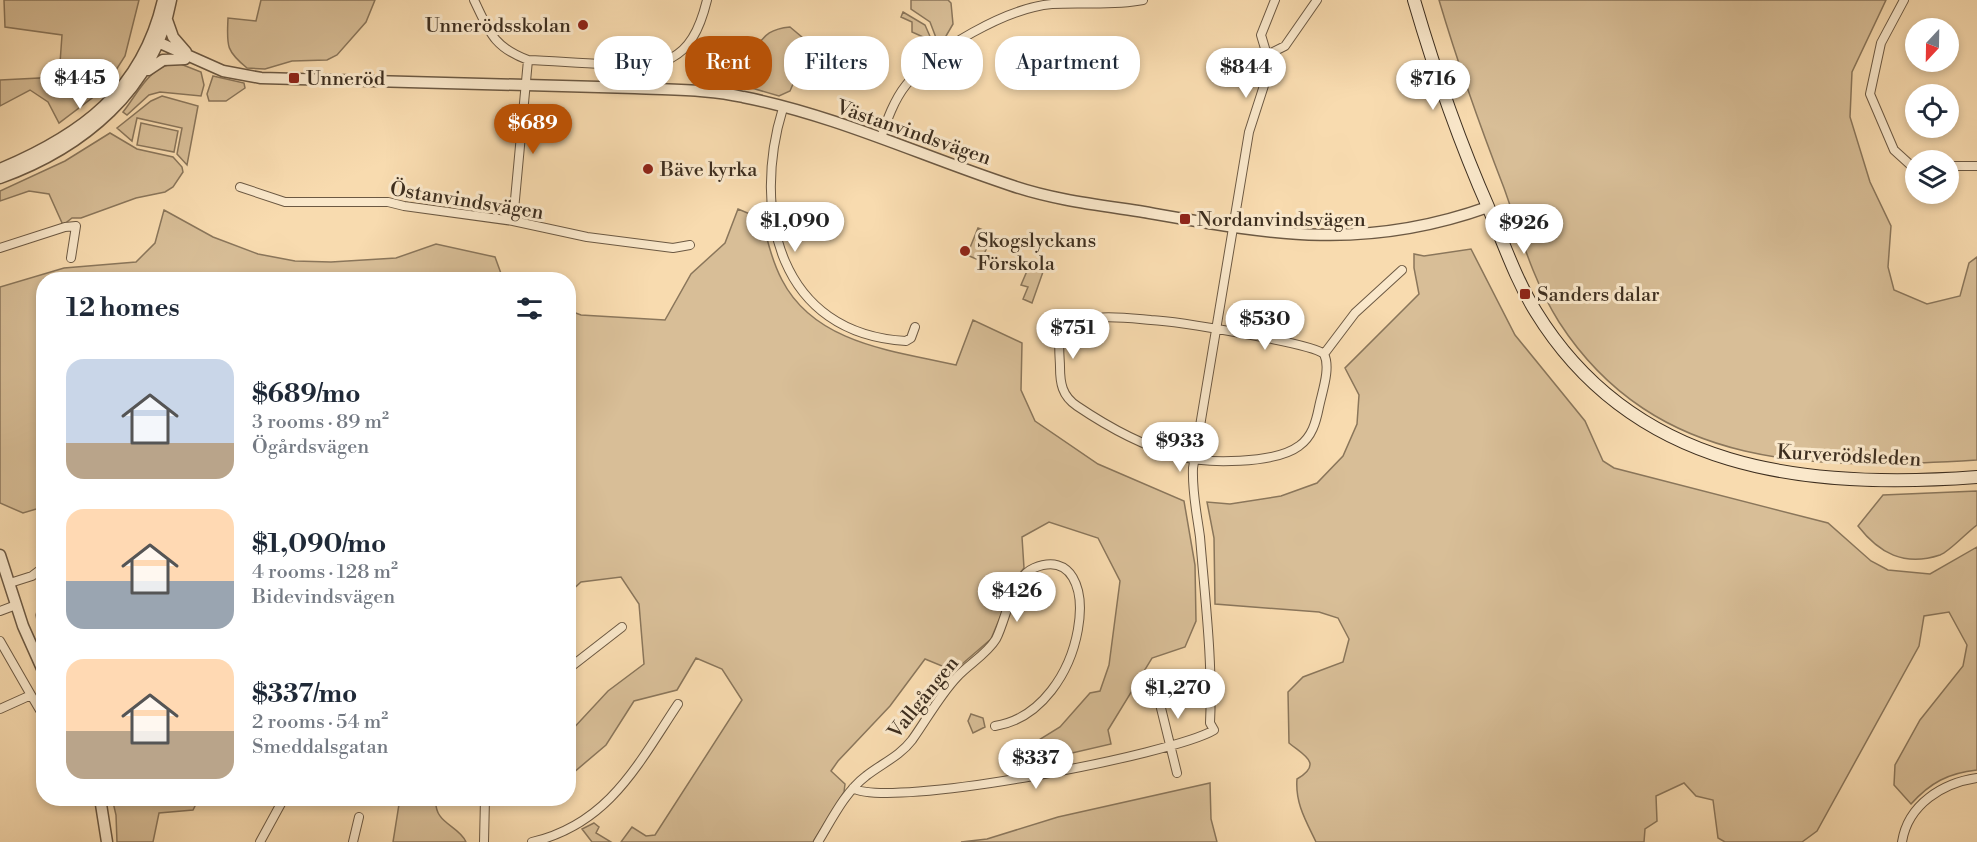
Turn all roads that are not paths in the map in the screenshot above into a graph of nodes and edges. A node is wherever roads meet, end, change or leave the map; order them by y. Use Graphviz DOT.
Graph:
graph roads {
  1 [pos="163,0"];
  2 [pos="171,0"];
  3 [pos="474,0"];
  4 [pos="707,0"];
  5 [pos="1143,0"];
  6 [pos="1275,0"];
  7 [pos="1317,0"];
  8 [pos="1414,0"];
  9 [pos="1904,0"];
  10 [pos="1051,2"];
  11 [pos="167,20"];
  12 [pos="155,41"];
  13 [pos="1267,55"];
  14 [pos="195,60"];
  15 [pos="528,60"];
  16 [pos="142,76"];
  17 [pos="526,86"];
  18 [pos="783,108"];
  19 [pos="881,138"];
  20 [pos="1905,160"];
  21 [pos="1959,166"];
  22 [pos="1977,166"];
  23 [pos="0,169"];
  24 [pos="0,178"];
  25 [pos="240,187"];
  26 [pos="1488,207"];
  27 [pos="513,221"];
  28 [pos="1232,227"];
  29 [pos="690,245"];
  30 [pos="0,248"];
  31 [pos="71,258"];
  32 [pos="1402,270"];
  33 [pos="915,327"];
  34 [pos="1216,330"];
  35 [pos="1324,354"];
  36 [pos="1195,459"];
  37 [pos="1977,477"];
  38 [pos="0,555"];
  39 [pos="36,573"];
  40 [pos="9,583"];
  41 [pos="16,605"];
  42 [pos="0,611"];
  43 [pos="622,627"];
  44 [pos="0,641"];
  45 [pos="36,654"];
  46 [pos="576,663"];
  47 [pos="1148,683"];
  48 [pos="31,695"];
  49 [pos="36,703"];
  50 [pos="678,704"];
  51 [pos="0,709"];
  52 [pos="995,726"];
  53 [pos="1170,745"];
  54 [pos="1177,773"];
  55 [pos="1977,778"];
  56 [pos="853,788"];
  57 [pos="101,806"];
  58 [pos="280,806"];
  59 [pos="485,806"];
  60 [pos="359,817"];
  61 [pos="107,842"];
  62 [pos="260,842"];
  63 [pos="353,842"];
  64 [pos="484,842"];
  65 [pos="532,842"];
  66 [pos="818,842"];
  67 [pos="1902,842"];
  1 -- 12 [label="street"];
  2 -- 11 [label="street"];
  3 -- 15 [label="street"];
  4 -- 15 [label="street"];
  5 -- 10 [label="street"];
  6 -- 13 [label="street"];
  7 -- 13 [label="street"];
  8 -- 26 [label="main road, Kurverödsleden"];
  9 -- 20 [label="street"];
  10 -- 19 [label="street"];
  11 -- 12 [label="street"];
  11 -- 14 [label="street"];
  12 -- 14 [label="street, Västanvindsvägen"];
  12 -- 16 [label="street"];
  12 -- 23 [label="street"];
  13 -- 28 [label="street"];
  14 -- 16 [label="street"];
  14 -- 17 [label="street, Västanvindsvägen"];
  15 -- 17 [label="street"];
  16 -- 24 [label="street"];
  17 -- 18 [label="street, Västanvindsvägen"];
  17 -- 27 [label="street"];
  18 -- 19 [label="street, Västanvindsvägen"];
  18 -- 33 [label="street"];
  19 -- 28 [label="street, Västanvindsvägen"];
  21 -- 22 [label="street"];
  25 -- 27 [label="street, Östanvindsvägen"];
  26 -- 28 [label="street, Västanvindsvägen"];
  26 -- 37 [label="main road, Kurverödsleden"];
  27 -- 29 [label="street, Östanvindsvägen"];
  28 -- 34 [label="street"];
  30 -- 31 [label="street"];
  32 -- 35 [label="street"];
  34 -- 35 [label="street"];
  34 -- 36 [label="street"];
  34 -- 36 [label="street"];
  35 -- 36 [label="street"];
  36 -- 53 [label="street"];
  38 -- 40 [label="street"];
  39 -- 40 [label="street"];
  40 -- 41 [label="street"];
  41 -- 42 [label="street"];
  41 -- 45 [label="street"];
  43 -- 46 [label="street"];
  44 -- 48 [label="street"];
  47 -- 53 [label="street"];
  48 -- 49 [label="street"];
  48 -- 51 [label="street"];
  50 -- 65 [label="street"];
  52 -- 56 [label="street, Vallgången"];
  53 -- 54 [label="street"];
  53 -- 56 [label="street"];
  55 -- 67 [label="street"];
  56 -- 66 [label="street"];
  57 -- 61 [label="street"];
  58 -- 62 [label="street"];
  59 -- 64 [label="street"];
  60 -- 63 [label="street"];
}
